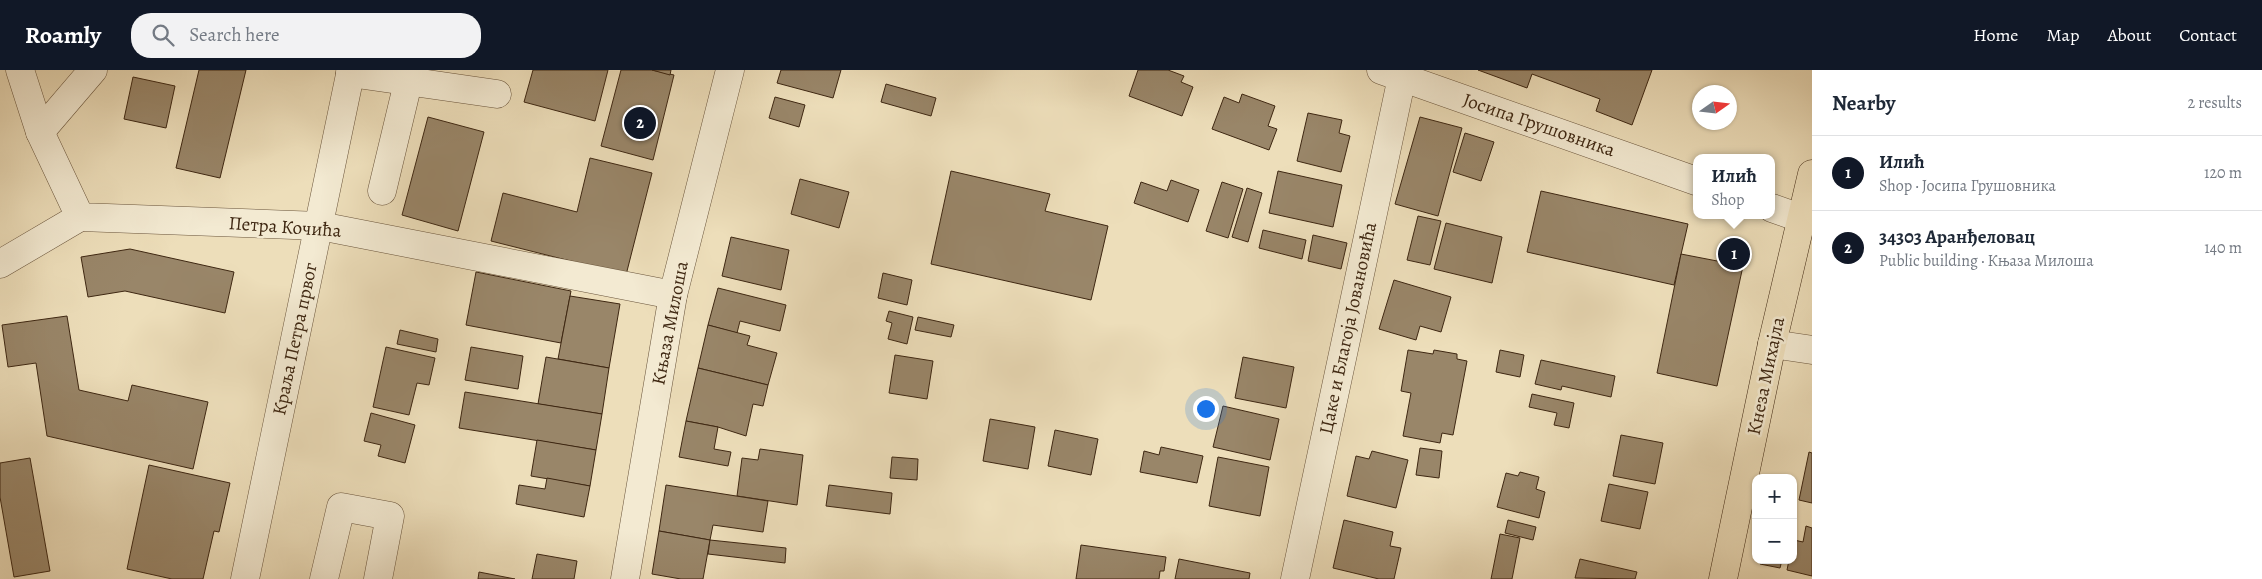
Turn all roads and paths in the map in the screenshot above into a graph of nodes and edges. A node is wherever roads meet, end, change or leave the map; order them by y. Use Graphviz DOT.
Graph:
graph roads {
  1 [pos="20,70"];
  2 [pos="93,70"];
  3 [pos="730,70"];
  4 [pos="350,72"];
  5 [pos="1390,72"];
  6 [pos="410,76"];
  7 [pos="497,94"];
  8 [pos="40,132"];
  9 [pos="1812,174"];
  10 [pos="1693,180"];
  11 [pos="382,191"];
  12 [pos="1775,209"];
  13 [pos="80,217"];
  14 [pos="1800,218"];
  15 [pos="320,226"];
  16 [pos="0,264"];
  17 [pos="673,295"];
  18 [pos="1772,344"];
  19 [pos="1812,350"];
  20 [pos="245,579"];
  21 [pos="324,579"];
  22 [pos="378,579"];
  23 [pos="625,579"];
  24 [pos="1295,579"];
  25 [pos="1723,579"];
  1 -- 8 [label="street"];
  2 -- 8 [label="street"];
  3 -- 17 [label="street, Књаза Милоша"];
  4 -- 6 [label="street"];
  4 -- 15 [label="street, Краља Петра првог"];
  5 -- 10 [label="street, Јосипа Грушовника"];
  5 -- 24 [label="street, Цаке и Благоја Јовановића"];
  6 -- 7 [label="street"];
  6 -- 11 [label="street"];
  8 -- 13 [label="street"];
  9 -- 14 [label="main road, Кнеза Михајла"];
  12 -- 14 [label="street"];
  13 -- 15 [label="street, Петра Кочића"];
  13 -- 16 [label="street"];
  14 -- 18 [label="main road, Кнеза Михајла"];
  15 -- 17 [label="street, Петра Кочића"];
  15 -- 20 [label="street, Краља Петра првог"];
  17 -- 23 [label="street, Књаза Милоша"];
  18 -- 19 [label="street"];
  18 -- 25 [label="main road, Кнеза Михајла"];
  21 -- 22 [label="street"];
}
